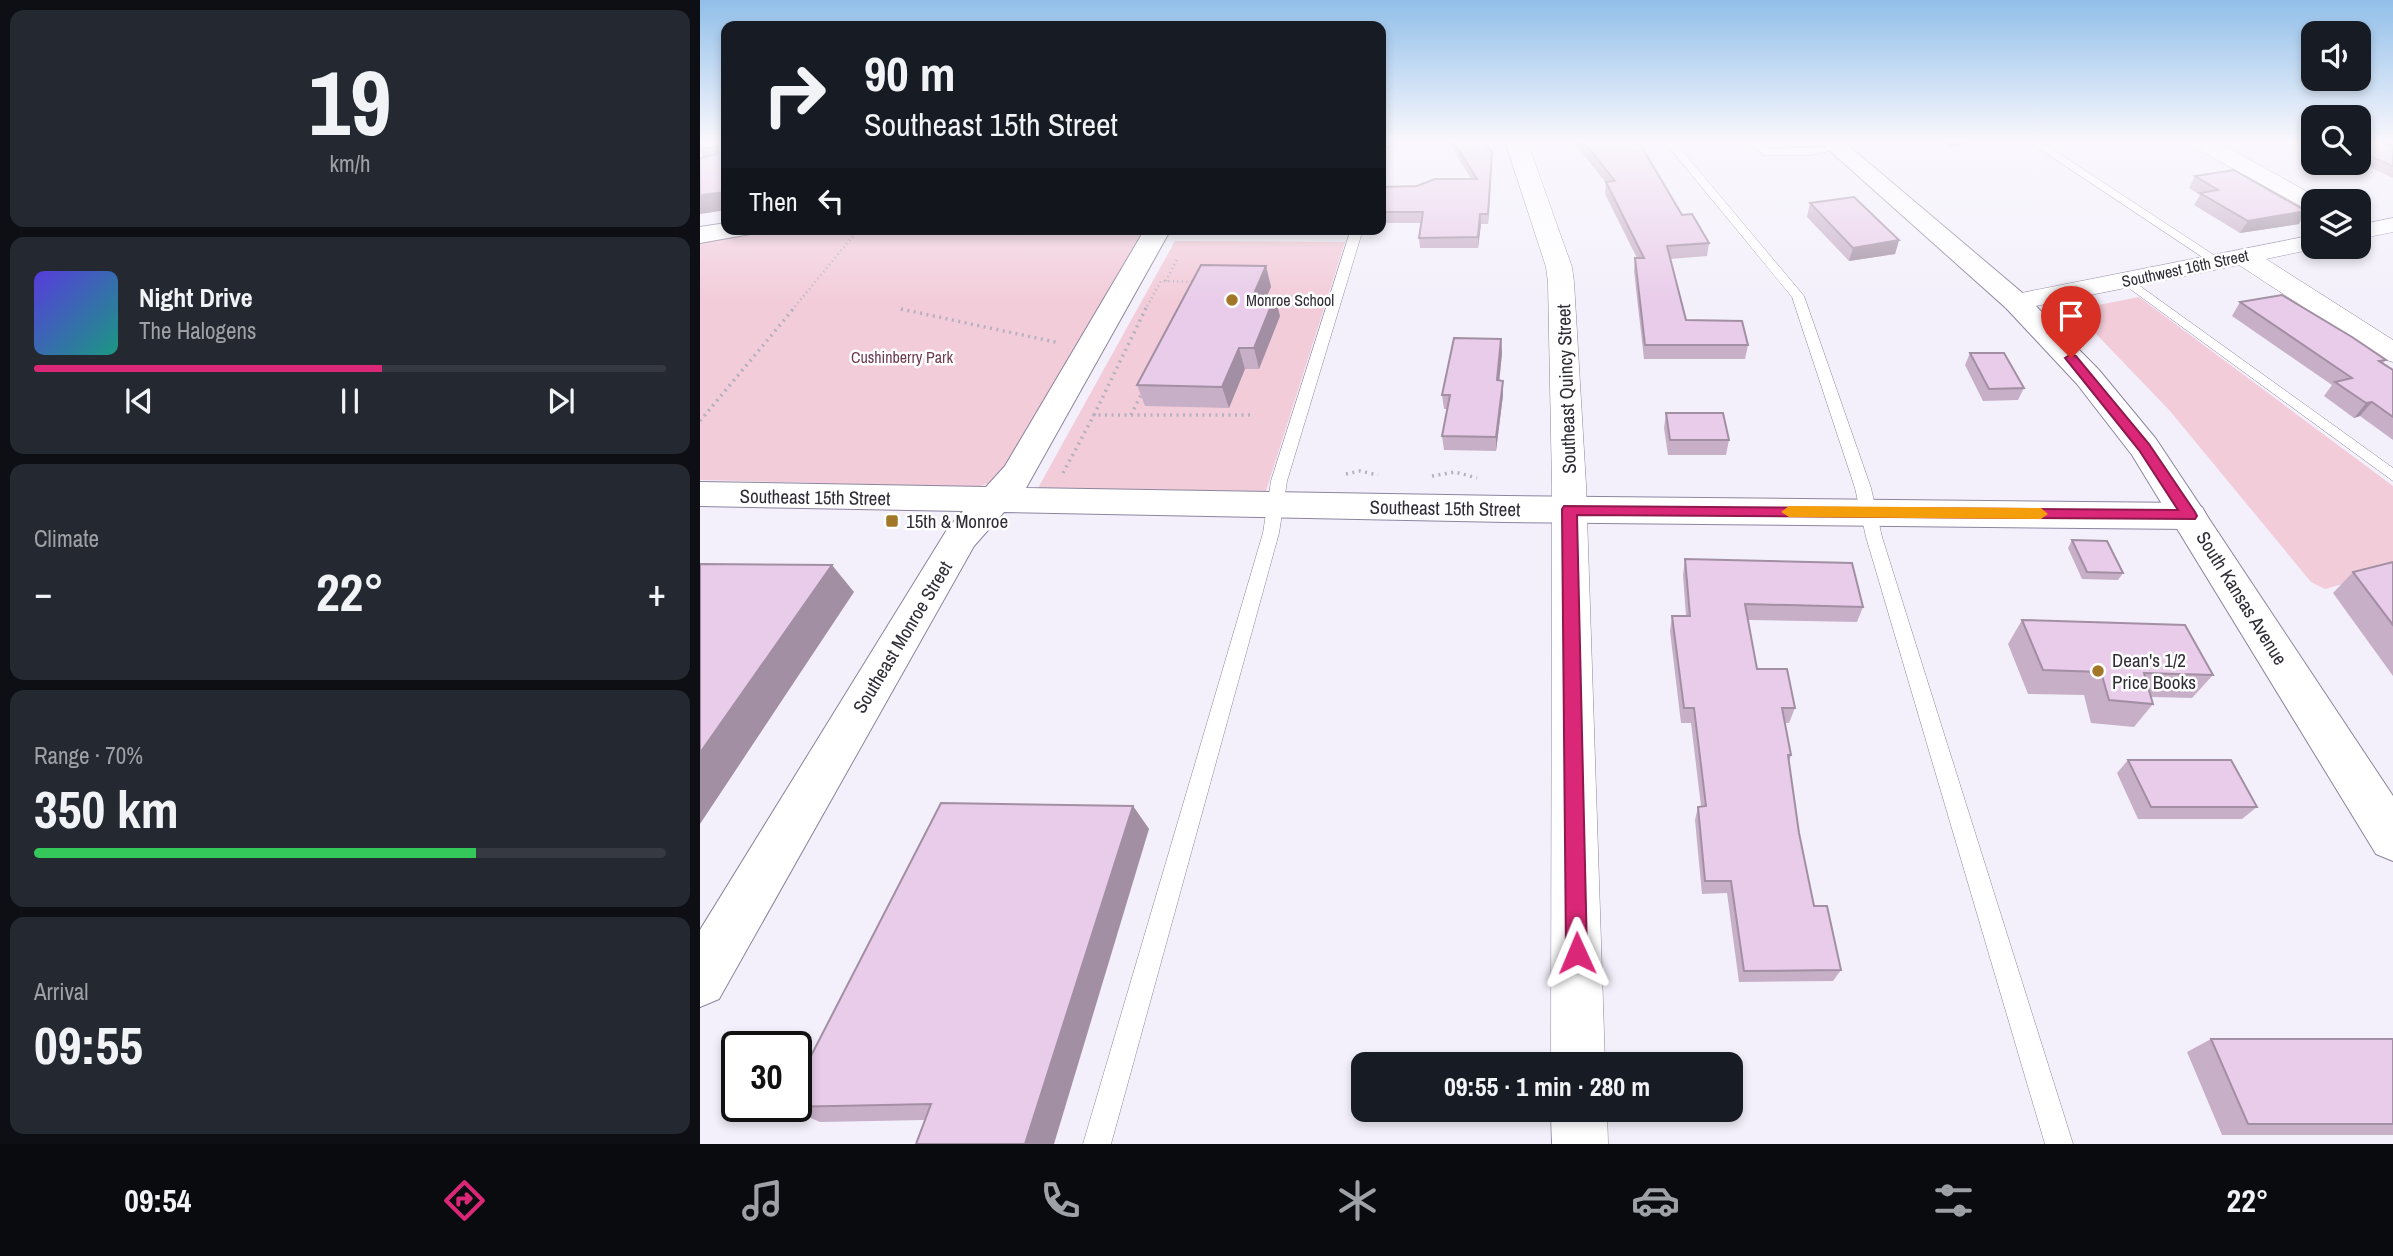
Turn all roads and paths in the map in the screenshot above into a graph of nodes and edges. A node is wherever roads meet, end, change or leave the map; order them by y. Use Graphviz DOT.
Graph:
graph roads {
  1 [pos="1534,194"];
  2 [pos="1713,194"];
  3 [pos="1892,194"];
  4 [pos="2122,194"];
  5 [pos="2393,225"];
  6 [pos="2371,229"];
  7 [pos="721,232"];
  8 [pos="700,235"];
  9 [pos="854,235"];
  10 [pos="1155,235"];
  11 [pos="1355,235"];
  12 [pos="2301,245"];
  13 [pos="2230,259"];
  14 [pos="2126,280"];
  15 [pos="2016,302"];
  16 [pos="901,309"];
  17 [pos="1093,344"];
  18 [pos="2393,353"];
  19 [pos="1131,415"];
  20 [pos="1252,415"];
  21 [pos="700,421"];
  22 [pos="2393,476"];
  23 [pos="700,494"];
  24 [pos="993,501"];
  25 [pos="1275,505"];
  26 [pos="1570,509"];
  27 [pos="1867,513"];
  28 [pos="2189,516"];
  29 [pos="2393,838"];
  30 [pos="700,980"];
  31 [pos="1578,1052"];
  32 [pos="1579,1122"];
  33 [pos="1097,1144"];
  34 [pos="1580,1144"];
  35 [pos="2059,1144"];
  1 -- 26 [label="street, Southeast Quincy Street"];
  2 -- 27 [label="lane"];
  3 -- 15 [label="street, South Kansas Avenue"];
  4 -- 13 [label="lane"];
  5 -- 6 [label="street"];
  7 -- 8 [label="street"];
  9 -- 21 [label="path"];
  10 -- 17 [label="street, Southeast Monroe Street"];
  11 -- 25 [label="lane"];
  12 -- 13 [label="street, Southwest 16th Street"];
  13 -- 14 [label="street, Southwest 16th Street"];
  13 -- 18 [label="street"];
  14 -- 15 [label="street, Southwest 16th Street"];
  14 -- 22 [label="lane"];
  15 -- 28 [label="street, South Kansas Avenue"];
  16 -- 17 [label="path"];
  17 -- 24 [label="street, Southeast Monroe Street"];
  19 -- 19 [label="path"];
  19 -- 20 [label="path"];
  23 -- 24 [label="street, Southeast 15th Street"];
  24 -- 25 [label="street, Southeast 15th Street"];
  24 -- 30 [label="street, Southeast Monroe Street"];
  25 -- 26 [label="street, Southeast 15th Street"];
  25 -- 33 [label="lane"];
  26 -- 27 [label="street, Southeast 15th Street"];
  26 -- 31 [label="street, Southeast Quincy Street"];
  27 -- 28 [label="street, Southeast 15th Street"];
  27 -- 35 [label="lane"];
  28 -- 29 [label="street, South Kansas Avenue"];
  32 -- 34 [label="street"];
}
